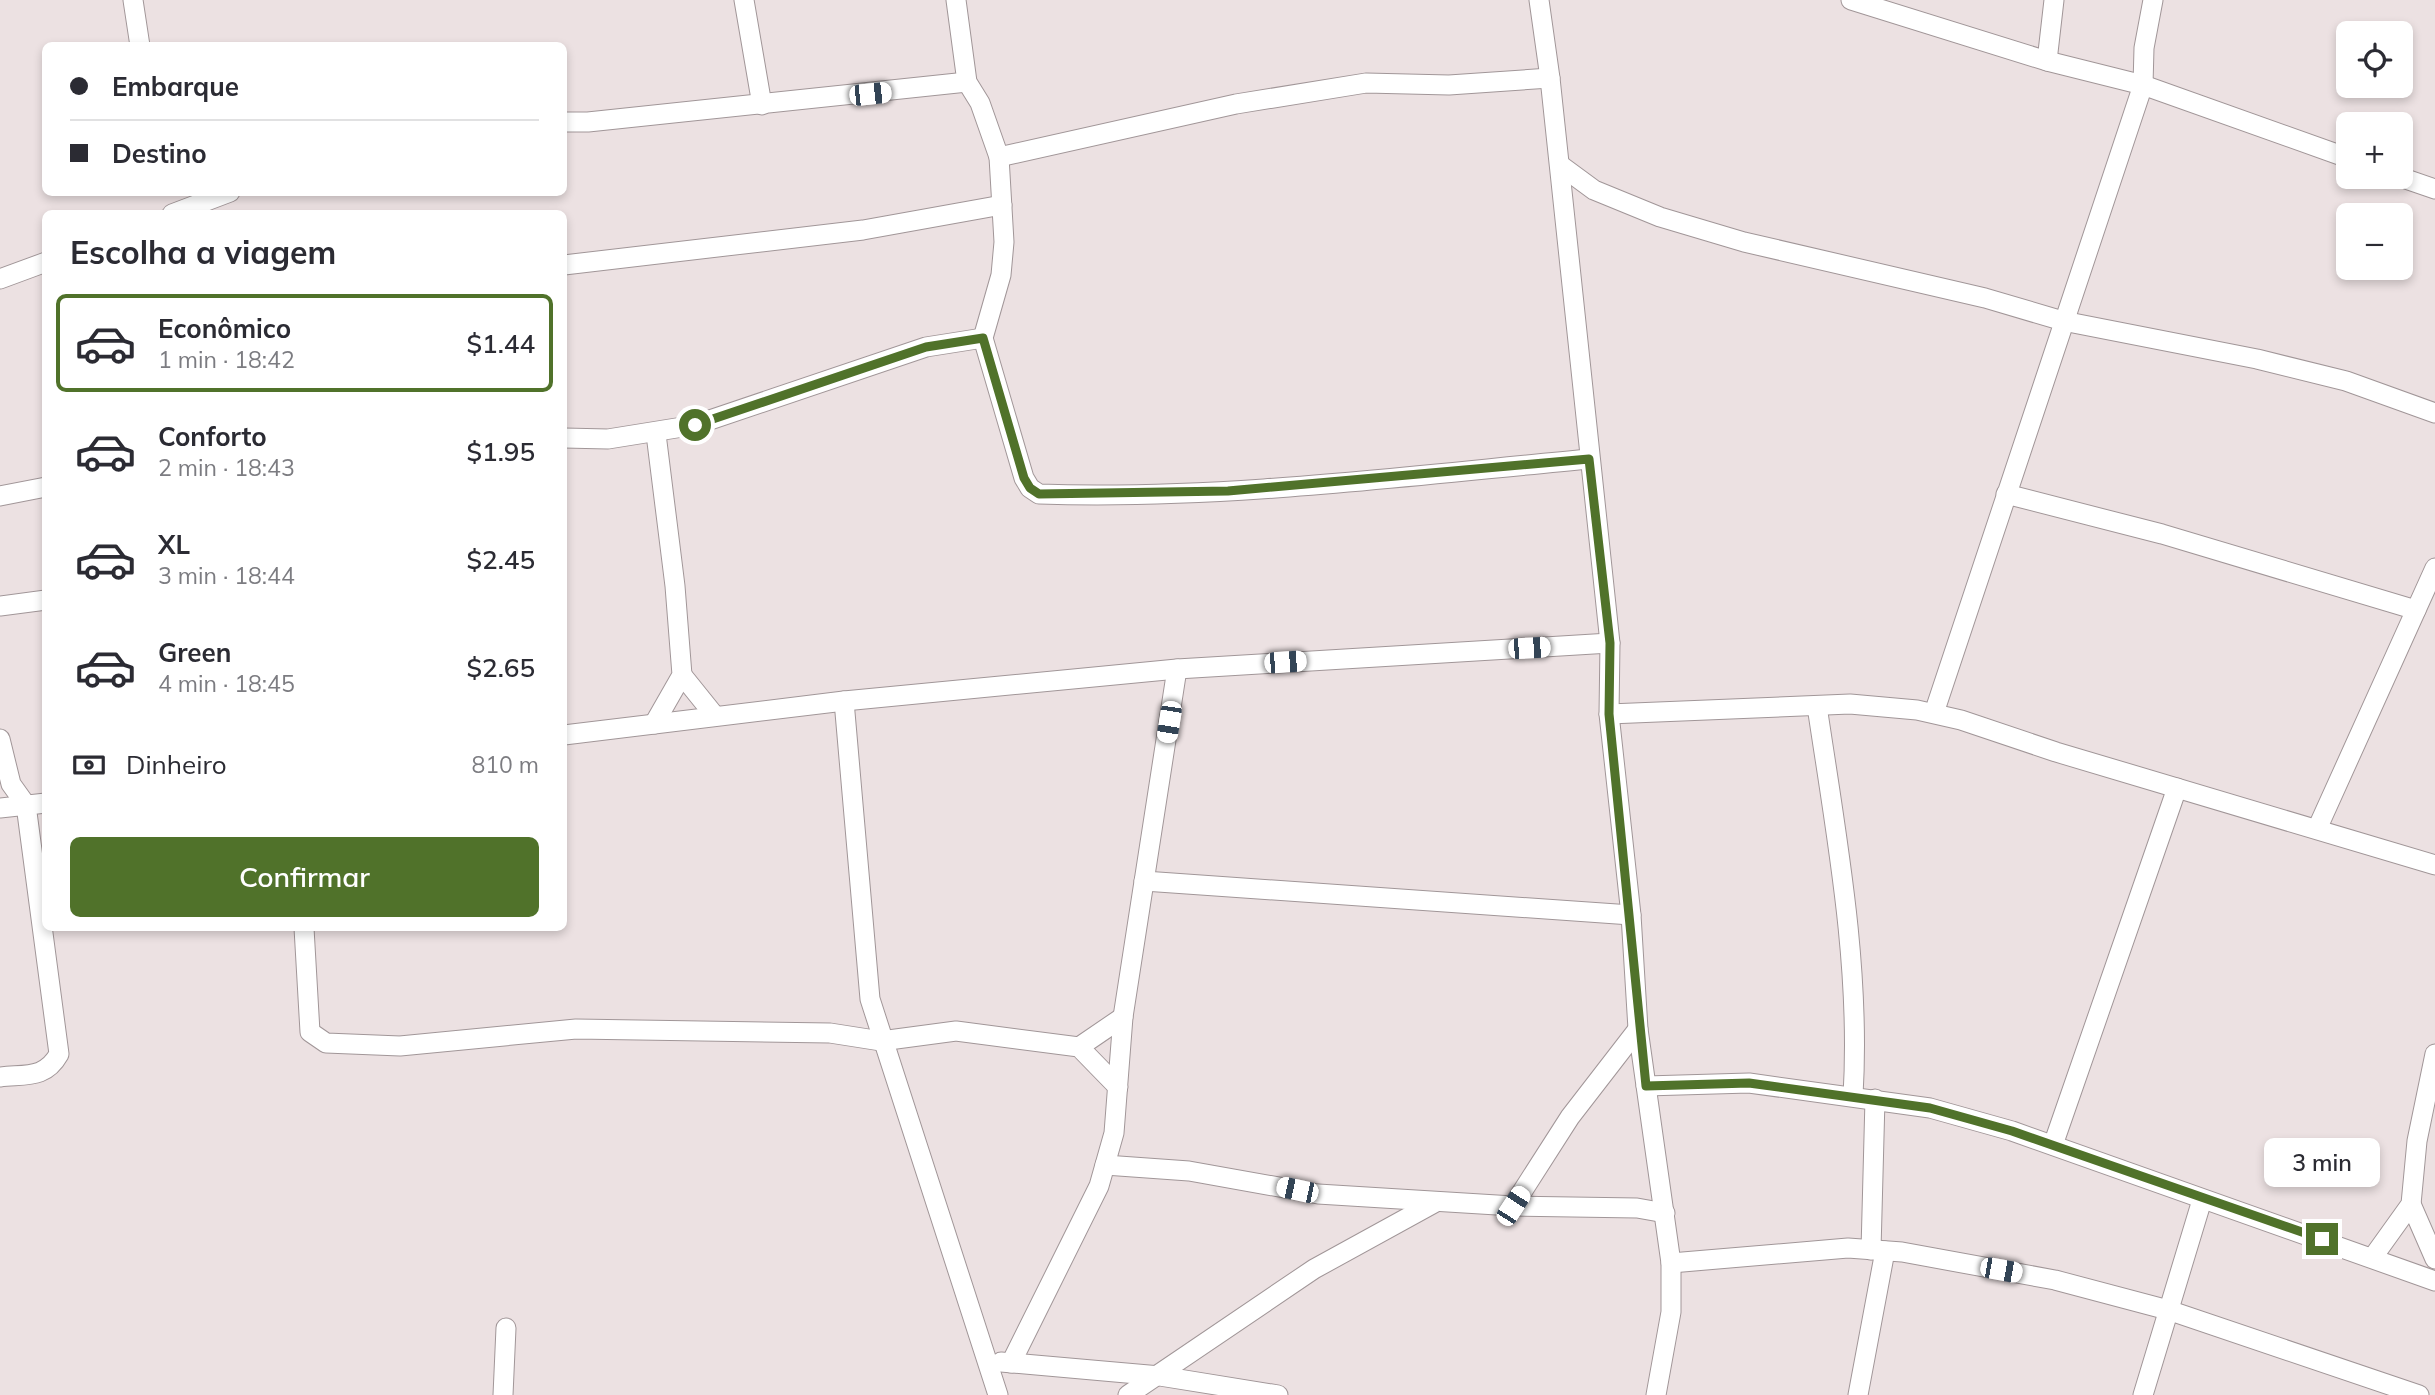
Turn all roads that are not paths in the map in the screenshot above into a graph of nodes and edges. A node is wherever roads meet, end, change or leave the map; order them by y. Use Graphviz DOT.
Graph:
graph roads {
  1 [pos="133,0"];
  2 [pos="744,0"];
  3 [pos="956,0"];
  4 [pos="1539,0"];
  5 [pos="1851,0"];
  6 [pos="2054,0"];
  7 [pos="2153,0"];
  8 [pos="139,42"];
  9 [pos="2047,61"];
  10 [pos="1550,78"];
  11 [pos="967,82"];
  12 [pos="2143,85"];
  13 [pos="762,105"];
  14 [pos="567,121"];
  15 [pos="2336,154"];
  16 [pos="999,157"];
  17 [pos="1560,165"];
  18 [pos="2413,181"];
  19 [pos="2435,189"];
  20 [pos="1594,190"];
  21 [pos="219,196"];
  22 [pos="200,203"];
  23 [pos="1002,205"];
  24 [pos="182,210"];
  25 [pos="1564,211"];
  26 [pos="42,263"];
  27 [pos="567,265"];
  28 [pos="0,279"];
  29 [pos="2063,321"];
  30 [pos="983,338"];
  31 [pos="2433,414"];
  32 [pos="656,434"];
  33 [pos="567,438"];
  34 [pos="1589,459"];
  35 [pos="42,488"];
  36 [pos="2006,494"];
  37 [pos="0,496"];
  38 [pos="2435,568"];
  39 [pos="42,601"];
  40 [pos="0,606"];
  41 [pos="2416,610"];
  42 [pos="1610,643"];
  43 [pos="1177,669"];
  44 [pos="681,675"];
  45 [pos="844,701"];
  46 [pos="1817,706"];
  47 [pos="1934,713"];
  48 [pos="1609,714"];
  49 [pos="715,716"];
  50 [pos="654,724"];
  51 [pos="567,736"];
  52 [pos="0,739"];
  53 [pos="2177,788"];
  54 [pos="42,803"];
  55 [pos="26,805"];
  56 [pos="0,808"];
  57 [pos="2317,829"];
  58 [pos="2435,865"];
  59 [pos="1144,881"];
  60 [pos="1631,915"];
  61 [pos="42,926"];
  62 [pos="43,931"];
  63 [pos="304,931"];
  64 [pos="1123,1017"];
  65 [pos="1638,1029"];
  66 [pos="881,1041"];
  67 [pos="1079,1046"];
  68 [pos="2435,1054"];
  69 [pos="0,1077"];
  70 [pos="1646,1086"];
  71 [pos="1118,1087"];
  72 [pos="1853,1096"];
  73 [pos="1874,1099"];
  74 [pos="2053,1145"];
  75 [pos="1105,1165"];
  76 [pos="2202,1200"];
  77 [pos="1437,1202"];
  78 [pos="2411,1204"];
  79 [pos="1513,1206"];
  80 [pos="1665,1213"];
  81 [pos="1878,1250"];
  82 [pos="2373,1257"];
  83 [pos="2435,1259"];
  84 [pos="1671,1263"];
  85 [pos="2435,1281"];
  86 [pos="2168,1310"];
  87 [pos="506,1328"];
  88 [pos="988,1360"];
  89 [pos="1011,1363"];
  90 [pos="1160,1376"];
  91 [pos="503,1395"];
  92 [pos="998,1395"];
  93 [pos="1128,1395"];
  94 [pos="1278,1395"];
  95 [pos="1656,1395"];
  96 [pos="1858,1395"];
  97 [pos="2143,1395"];
  98 [pos="2419,1395"];
  1 -- 8 [label="street"];
  2 -- 13 [label="street"];
  3 -- 11 [label="street"];
  4 -- 10 [label="street"];
  5 -- 9 [label="street"];
  6 -- 9 [label="street"];
  7 -- 12 [label="street"];
  9 -- 12 [label="street"];
  10 -- 16 [label="street"];
  10 -- 17 [label="street"];
  11 -- 13 [label="street"];
  11 -- 16 [label="street"];
  12 -- 15 [label="street"];
  12 -- 29 [label="street"];
  13 -- 14 [label="street"];
  16 -- 23 [label="street"];
  17 -- 20 [label="street"];
  17 -- 25 [label="street"];
  18 -- 19 [label="street"];
  20 -- 25 [label="street"];
  20 -- 29 [label="street"];
  21 -- 22 [label="street"];
  22 -- 24 [label="street"];
  23 -- 27 [label="street"];
  23 -- 30 [label="street"];
  25 -- 34 [label="street"];
  26 -- 28 [label="street"];
  29 -- 31 [label="street"];
  29 -- 36 [label="street"];
  30 -- 32 [label="street"];
  30 -- 34 [label="street"];
  32 -- 33 [label="street"];
  32 -- 44 [label="street"];
  34 -- 42 [label="street"];
  35 -- 37 [label="street"];
  36 -- 41 [label="street"];
  36 -- 47 [label="street"];
  38 -- 41 [label="street"];
  39 -- 40 [label="street"];
  41 -- 57 [label="street"];
  42 -- 43 [label="street"];
  42 -- 48 [label="street"];
  43 -- 45 [label="street"];
  43 -- 59 [label="street"];
  44 -- 49 [label="street"];
  44 -- 50 [label="street"];
  45 -- 49 [label="street"];
  45 -- 66 [label="street"];
  46 -- 47 [label="street"];
  46 -- 48 [label="street"];
  46 -- 72 [label="street"];
  47 -- 53 [label="street"];
  48 -- 60 [label="street"];
  49 -- 50 [label="street"];
  50 -- 51 [label="street"];
  52 -- 55 [label="street"];
  53 -- 57 [label="street"];
  53 -- 74 [label="street"];
  54 -- 55 [label="street"];
  55 -- 56 [label="street"];
  55 -- 61 [label="street"];
  57 -- 58 [label="street"];
  59 -- 60 [label="street"];
  59 -- 64 [label="street"];
  60 -- 65 [label="street"];
  62 -- 69 [label="street"];
  63 -- 66 [label="street"];
  64 -- 67 [label="street"];
  64 -- 71 [label="street"];
  65 -- 70 [label="street"];
  65 -- 79 [label="street"];
  66 -- 67 [label="street"];
  66 -- 88 [label="street"];
  67 -- 71 [label="street"];
  68 -- 78 [label="street"];
  70 -- 72 [label="street"];
  70 -- 80 [label="street"];
  71 -- 75 [label="street"];
  72 -- 73 [label="street"];
  73 -- 74 [label="street"];
  73 -- 81 [label="street"];
  74 -- 76 [label="street"];
  75 -- 77 [label="street"];
  75 -- 89 [label="street"];
  76 -- 82 [label="street"];
  76 -- 86 [label="street"];
  77 -- 79 [label="street"];
  77 -- 90 [label="street"];
  78 -- 82 [label="street"];
  78 -- 83 [label="street"];
  79 -- 80 [label="street"];
  80 -- 84 [label="street"];
  81 -- 84 [label="street"];
  81 -- 86 [label="street"];
  81 -- 96 [label="street"];
  82 -- 85 [label="street"];
  84 -- 95 [label="street"];
  86 -- 97 [label="street"];
  86 -- 98 [label="street"];
  87 -- 91 [label="street"];
  88 -- 89 [label="street"];
  88 -- 92 [label="street"];
  89 -- 90 [label="street"];
  90 -- 93 [label="street"];
  90 -- 94 [label="street"];
}
